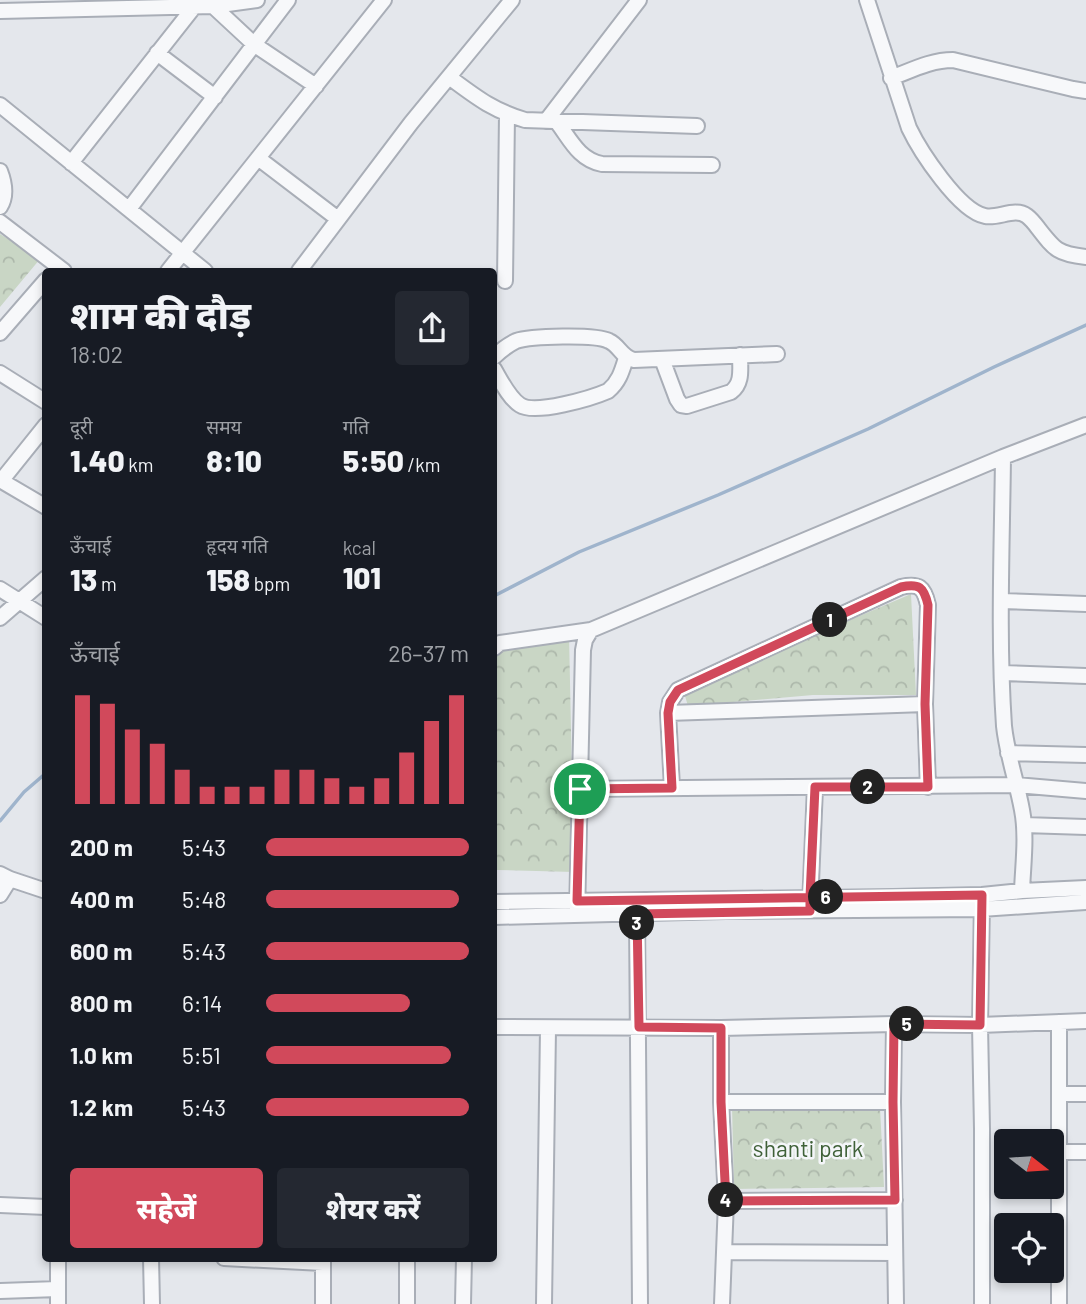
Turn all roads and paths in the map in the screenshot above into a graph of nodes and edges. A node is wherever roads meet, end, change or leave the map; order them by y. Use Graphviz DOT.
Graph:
graph roads {
  1 [pos="257,0"];
  2 [pos="288,0"];
  3 [pos="384,0"];
  4 [pos="512,0"];
  5 [pos="639,0"];
  6 [pos="867,0"];
  7 [pos="213,6"];
  8 [pos="194,7"];
  9 [pos="0,11"];
  10 [pos="255,44"];
  11 [pos="157,53"];
  12 [pos="449,77"];
  13 [pos="891,78"];
  14 [pos="316,86"];
  15 [pos="1086,90"];
  16 [pos="215,97"];
  17 [pos="0,105"];
  18 [pos="507,114"];
  19 [pos="551,122"];
  20 [pos="697,126"];
  21 [pos="258,158"];
  22 [pos="71,163"];
  23 [pos="712,164"];
  24 [pos="0,172"];
  25 [pos="0,207"];
  26 [pos="129,209"];
  27 [pos="338,219"];
  28 [pos="0,222"];
  29 [pos="183,253"];
  30 [pos="1086,257"];
  31 [pos="57,268"];
  32 [pos="170,268"];
  33 [pos="201,268"];
  34 [pos="301,268"];
  35 [pos="505,281"];
  36 [pos="42,285"];
  37 [pos="0,333"];
  38 [pos="777,354"];
  39 [pos="497,355"];
  40 [pos="740,355"];
  41 [pos="626,358"];
  42 [pos="662,359"];
  43 [pos="0,373"];
  44 [pos="497,373"];
  45 [pos="42,399"];
  46 [pos="1086,425"];
  47 [pos="42,430"];
  48 [pos="1003,457"];
  49 [pos="1,481"];
  50 [pos="42,505"];
  51 [pos="42,582"];
  52 [pos="0,589"];
  53 [pos="1001,601"];
  54 [pos="20,602"];
  55 [pos="1086,604"];
  56 [pos="42,616"];
  57 [pos="0,618"];
  58 [pos="591,630"];
  59 [pos="497,646"];
  60 [pos="1002,673"];
  61 [pos="1086,676"];
  62 [pos="925,704"];
  63 [pos="668,713"];
  64 [pos="1008,753"];
  65 [pos="1086,755"];
  66 [pos="1016,785"];
  67 [pos="815,787"];
  68 [pos="928,787"];
  69 [pos="672,788"];
  70 [pos="580,789"];
  71 [pos="1086,790"];
  72 [pos="1024,825"];
  73 [pos="1086,827"];
  74 [pos="5,877"];
  75 [pos="1086,888"];
  76 [pos="42,890"];
  77 [pos="1022,891"];
  78 [pos="0,895"];
  79 [pos="497,902"];
  80 [pos="981,902"];
  81 [pos="1086,902"];
  82 [pos="810,904"];
  83 [pos="577,908"];
  84 [pos="637,914"];
  85 [pos="497,917"];
  86 [pos="1086,1021"];
  87 [pos="1059,1022"];
  88 [pos="894,1024"];
  89 [pos="980,1025"];
  90 [pos="497,1027"];
  91 [pos="639,1027"];
  92 [pos="721,1028"];
  93 [pos="548,1029"];
  94 [pos="1059,1094"];
  95 [pos="1086,1094"];
  96 [pos="721,1102"];
  97 [pos="893,1102"];
  98 [pos="1058,1129"];
  99 [pos="1064,1152"];
  100 [pos="1086,1152"];
  101 [pos="1058,1199"];
  102 [pos="895,1200"];
  103 [pos="726,1201"];
  104 [pos="0,1205"];
  105 [pos="42,1207"];
  106 [pos="725,1252"];
  107 [pos="895,1253"];
  108 [pos="58,1262"];
  109 [pos="151,1262"];
  110 [pos="323,1262"];
  111 [pos="407,1262"];
  112 [pos="464,1262"];
  113 [pos="0,1291"];
  114 [pos="58,1296"];
  115 [pos="152,1304"];
  116 [pos="323,1304"];
  117 [pos="407,1304"];
  118 [pos="463,1304"];
  119 [pos="544,1304"];
  120 [pos="640,1304"];
  121 [pos="722,1304"];
  122 [pos="896,1304"];
  123 [pos="982,1304"];
  124 [pos="1059,1304"];
  1 -- 7 [label="street"];
  2 -- 10 [label="street"];
  3 -- 14 [label="street"];
  4 -- 12 [label="street"];
  5 -- 19 [label="street"];
  6 -- 13 [label="street"];
  7 -- 8 [label="street"];
  7 -- 10 [label="street"];
  8 -- 9 [label="street"];
  8 -- 11 [label="street"];
  10 -- 14 [label="street"];
  10 -- 16 [label="street"];
  11 -- 16 [label="street"];
  11 -- 22 [label="street"];
  12 -- 18 [label="street"];
  12 -- 27 [label="street"];
  13 -- 15 [label="street"];
  13 -- 30 [label="street"];
  14 -- 21 [label="street"];
  16 -- 26 [label="street"];
  17 -- 22 [label="street"];
  18 -- 19 [label="street"];
  18 -- 35 [label="street"];
  19 -- 20 [label="street"];
  19 -- 23 [label="street"];
  21 -- 27 [label="street"];
  21 -- 29 [label="street"];
  22 -- 26 [label="street"];
  24 -- 25 [label="street"];
  26 -- 29 [label="street"];
  27 -- 34 [label="street"];
  28 -- 31 [label="street"];
  29 -- 32 [label="street"];
  29 -- 33 [label="street"];
  36 -- 37 [label="street"];
  38 -- 40 [label="street"];
  39 -- 41 [label="street"];
  40 -- 42 [label="street"];
  40 -- 42 [label="street"];
  41 -- 42 [label="street"];
  41 -- 44 [label="street"];
  43 -- 45 [label="street"];
  46 -- 48 [label="street"];
  47 -- 49 [label="street"];
  48 -- 53 [label="street"];
  48 -- 58 [label="street"];
  49 -- 50 [label="street"];
  51 -- 54 [label="street"];
  52 -- 54 [label="street"];
  53 -- 55 [label="street"];
  53 -- 60 [label="street"];
  54 -- 56 [label="street"];
  54 -- 57 [label="street"];
  58 -- 59 [label="street"];
  58 -- 70 [label="street"];
  60 -- 61 [label="street"];
  60 -- 64 [label="street"];
  62 -- 63 [label="street"];
  62 -- 63 [label="street"];
  62 -- 68 [label="street"];
  63 -- 69 [label="street"];
  64 -- 65 [label="street"];
  64 -- 66 [label="street"];
  66 -- 68 [label="street"];
  66 -- 71 [label="street"];
  66 -- 72 [label="street"];
  67 -- 68 [label="street"];
  67 -- 69 [label="street"];
  67 -- 82 [label="street"];
  69 -- 70 [label="street"];
  70 -- 83 [label="street"];
  72 -- 73 [label="street"];
  72 -- 77 [label="street"];
  74 -- 76 [label="street"];
  74 -- 78 [label="street"];
  75 -- 77 [label="street"];
  77 -- 80 [label="street"];
  79 -- 83 [label="street"];
  80 -- 81 [label="street"];
  80 -- 82 [label="street"];
  80 -- 89 [label="street"];
  82 -- 83 [label="street"];
  82 -- 84 [label="street"];
  83 -- 84 [label="street"];
  83 -- 85 [label="street"];
  84 -- 91 [label="street"];
  86 -- 87 [label="street"];
  87 -- 89 [label="street"];
  87 -- 94 [label="street"];
  88 -- 89 [label="street"];
  88 -- 92 [label="street"];
  88 -- 97 [label="street"];
  89 -- 123 [label="street"];
  90 -- 93 [label="street"];
  91 -- 92 [label="street"];
  91 -- 93 [label="street"];
  91 -- 120 [label="street"];
  92 -- 96 [label="street"];
  93 -- 119 [label="street"];
  94 -- 95 [label="street"];
  94 -- 98 [label="street"];
  96 -- 97 [label="street"];
  96 -- 103 [label="street"];
  97 -- 102 [label="street"];
  99 -- 100 [label="street"];
  101 -- 124 [label="street"];
  102 -- 103 [label="street"];
  102 -- 107 [label="street"];
  103 -- 106 [label="street"];
  104 -- 105 [label="street"];
  106 -- 107 [label="street"];
  106 -- 121 [label="street"];
  107 -- 122 [label="street"];
  108 -- 114 [label="street"];
  109 -- 115 [label="street"];
  110 -- 116 [label="street"];
  111 -- 117 [label="street"];
  112 -- 118 [label="street"];
  113 -- 114 [label="street"];
}
